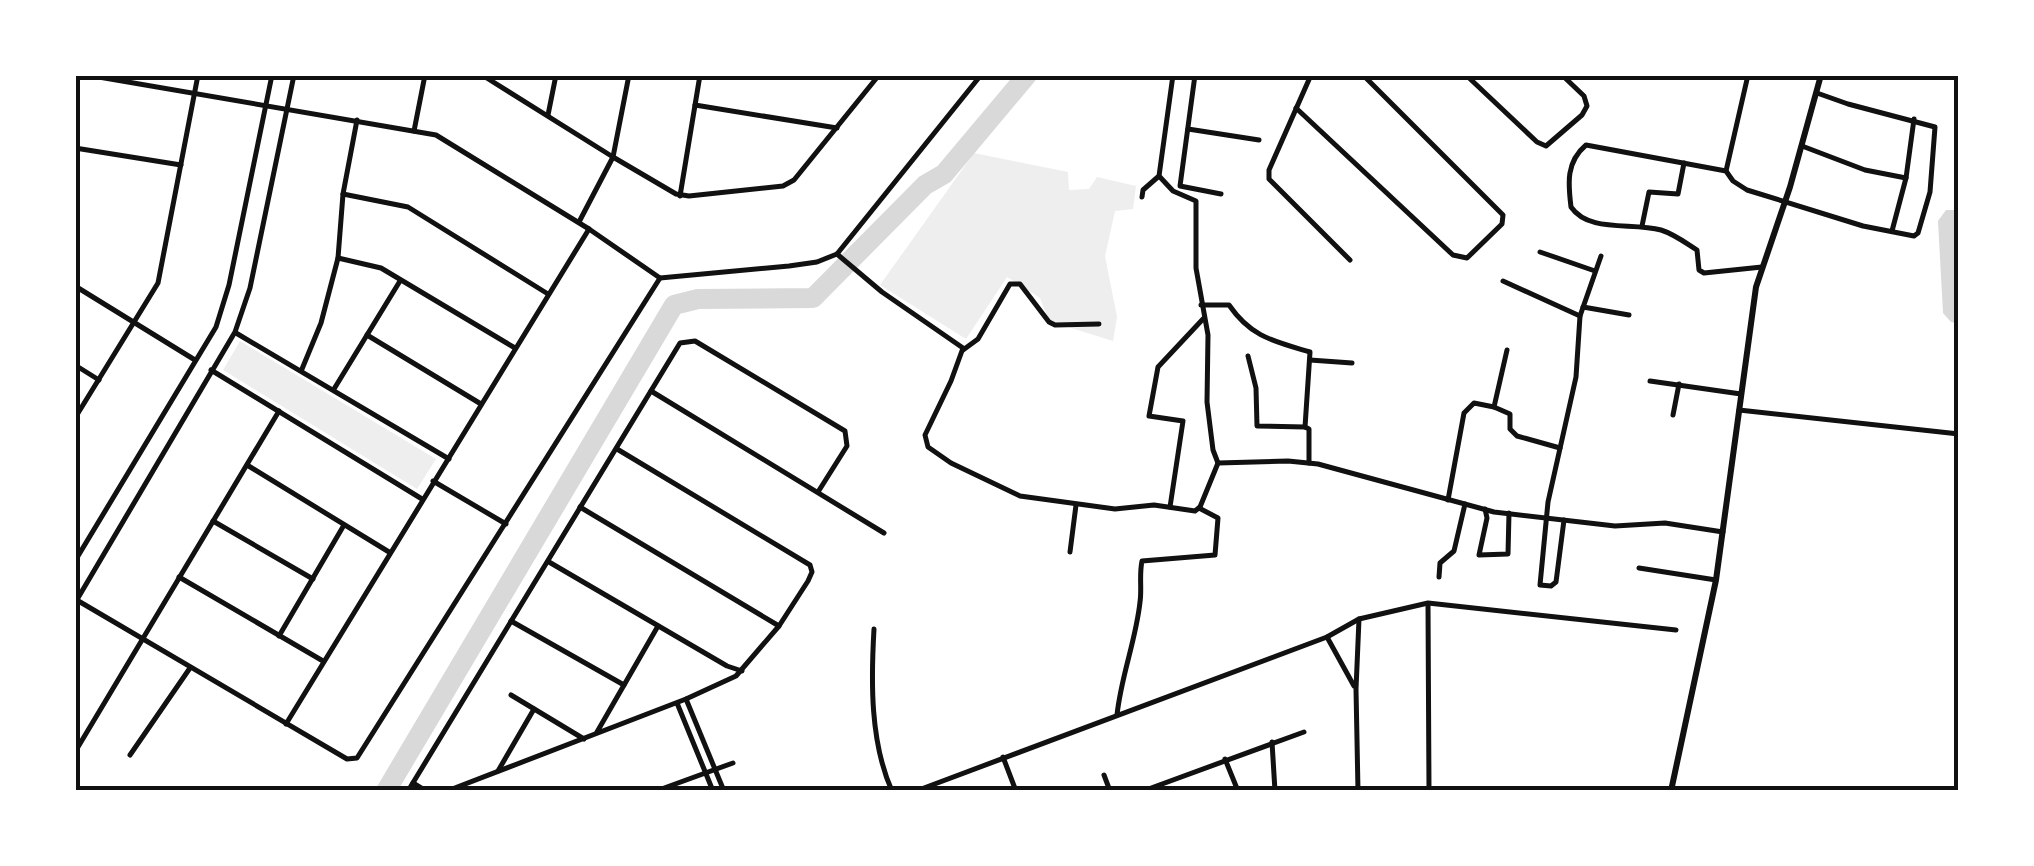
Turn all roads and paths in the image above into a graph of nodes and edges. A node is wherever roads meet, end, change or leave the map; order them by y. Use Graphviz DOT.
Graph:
graph roads {
  1 [pos="86,75"];
  2 [pos="198,75"];
  3 [pos="272,75"];
  4 [pos="294,75"];
  5 [pos="425,75"];
  6 [pos="482,75"];
  7 [pos="556,75"];
  8 [pos="629,75"];
  9 [pos="700,75"];
  10 [pos="879,75"];
  11 [pos="981,75"];
  12 [pos="1172,75"];
  13 [pos="1195,75"];
  14 [pos="1311,75"];
  15 [pos="1364,75"];
  16 [pos="1466,75"];
  17 [pos="1562,75"];
  18 [pos="1663,75"];
  19 [pos="1678,75"];
  20 [pos="1748,75"];
  21 [pos="1820,75"];
  22 [pos="196,93"];
  23 [pos="1817,93"];
  24 [pos="695,105"];
  25 [pos="268,107"];
  26 [pos="1296,108"];
  27 [pos="286,110"];
  28 [pos="548,115"];
  29 [pos="1914,119"];
  30 [pos="357,120"];
  31 [pos="837,128"];
  32 [pos="1187,129"];
  33 [pos="414,131"];
  34 [pos="1259,140"];
  35 [pos="1802,146"];
  36 [pos="75,148"];
  37 [pos="612,157"];
  38 [pos="1684,164"];
  39 [pos="181,166"];
  40 [pos="1726,171"];
  41 [pos="1159,176"];
  42 [pos="1906,178"];
  43 [pos="343,194"];
  44 [pos="1221,194"];
  45 [pos="680,196"];
  46 [pos="1142,198"];
  47 [pos="1785,202"];
  48 [pos="579,223"];
  49 [pos="1642,226"];
  50 [pos="589,229"];
  51 [pos="1892,231"];
  52 [pos="1540,252"];
  53 [pos="839,255"];
  54 [pos="1601,256"];
  55 [pos="338,258"];
  56 [pos="1350,260"];
  57 [pos="1762,267"];
  58 [pos="1595,272"];
  59 [pos="660,278"];
  60 [pos="401,280"];
  61 [pos="1503,282"];
  62 [pos="75,286"];
  63 [pos="548,294"];
  64 [pos="1201,305"];
  65 [pos="1584,307"];
  66 [pos="1630,315"];
  67 [pos="1580,316"];
  68 [pos="1204,319"];
  69 [pos="137,322"];
  70 [pos="1099,324"];
  71 [pos="235,332"];
  72 [pos="367,335"];
  73 [pos="515,348"];
  74 [pos="963,350"];
  75 [pos="1507,350"];
  76 [pos="1248,356"];
  77 [pos="195,360"];
  78 [pos="1309,360"];
  79 [pos="1352,364"];
  80 [pos="75,365"];
  81 [pos="211,370"];
  82 [pos="302,370"];
  83 [pos="99,380"];
  84 [pos="1650,380"];
  85 [pos="1679,384"];
  86 [pos="334,389"];
  87 [pos="651,391"];
  88 [pos="1741,394"];
  89 [pos="482,404"];
  90 [pos="1494,407"];
  91 [pos="1739,410"];
  92 [pos="279,412"];
  93 [pos="1673,415"];
  94 [pos="75,418"];
  95 [pos="1305,427"];
  96 [pos="1959,434"];
  97 [pos="1560,448"];
  98 [pos="617,449"];
  99 [pos="449,458"];
  100 [pos="1218,463"];
  101 [pos="1309,463"];
  102 [pos="247,465"];
  103 [pos="433,482"];
  104 [pos="818,492"];
  105 [pos="422,499"];
  106 [pos="1448,500"];
  107 [pos="1465,504"];
  108 [pos="1076,506"];
  109 [pos="1170,507"];
  110 [pos="580,508"];
  111 [pos="1199,508"];
  112 [pos="1485,510"];
  113 [pos="1509,513"];
  114 [pos="1548,516"];
  115 [pos="1564,520"];
  116 [pos="213,521"];
  117 [pos="506,524"];
  118 [pos="344,525"];
  119 [pos="884,532"];
  120 [pos="1724,532"];
  121 [pos="389,552"];
  122 [pos="1070,552"];
  123 [pos="75,561"];
  124 [pos="549,562"];
  125 [pos="1638,568"];
  126 [pos="179,577"];
  127 [pos="1439,577"];
  128 [pos="313,579"];
  129 [pos="1716,580"];
  130 [pos="76,601"];
  131 [pos="1428,603"];
  132 [pos="1359,619"];
  133 [pos="511,621"];
  134 [pos="658,626"];
  135 [pos="779,626"];
  136 [pos="874,629"];
  137 [pos="1676,630"];
  138 [pos="280,636"];
  139 [pos="1327,637"];
  140 [pos="142,639"];
  141 [pos="323,661"];
  142 [pos="190,668"];
  143 [pos="742,671"];
  144 [pos="624,685"];
  145 [pos="1356,689"];
  146 [pos="511,695"];
  147 [pos="686,699"];
  148 [pos="677,703"];
  149 [pos="534,709"];
  150 [pos="1118,715"];
  151 [pos="286,724"];
  152 [pos="1304,732"];
  153 [pos="596,734"];
  154 [pos="584,738"];
  155 [pos="1272,742"];
  156 [pos="75,752"];
  157 [pos="130,755"];
  158 [pos="1003,758"];
  159 [pos="1225,759"];
  160 [pos="732,763"];
  161 [pos="714,769"];
  162 [pos="498,772"];
  163 [pos="705,772"];
  164 [pos="1104,775"];
  165 [pos="413,783"];
  166 [pos="1826,789"];
  167 [pos="408,791"];
  168 [pos="426,791"];
  169 [pos="448,791"];
  170 [pos="656,791"];
  171 [pos="713,791"];
  172 [pos="724,791"];
  173 [pos="892,791"];
  174 [pos="916,791"];
  175 [pos="1016,791"];
  176 [pos="1110,791"];
  177 [pos="1143,791"];
  178 [pos="1238,791"];
  179 [pos="1275,791"];
  180 [pos="1358,791"];
  181 [pos="1430,791"];
  182 [pos="1671,791"];
  183 [pos="1840,791"];
  1 -- 22 [label="street"];
  2 -- 22 [label="street"];
  3 -- 25 [label="street"];
  4 -- 27 [label="street"];
  5 -- 33 [label="street"];
  6 -- 28 [label="street"];
  7 -- 28 [label="street"];
  8 -- 37 [label="street"];
  9 -- 24 [label="street"];
  10 -- 31 [label="street"];
  11 -- 53 [label="street"];
  12 -- 41 [label="street"];
  13 -- 32 [label="street"];
  14 -- 26 [label="street"];
  15 -- 26 [label="street"];
  16 -- 17 [label="street"];
  18 -- 19 [label="street"];
  20 -- 40 [label="street"];
  21 -- 23 [label="street"];
  22 -- 25 [label="street"];
  22 -- 39 [label="street"];
  23 -- 29 [label="street"];
  23 -- 35 [label="street"];
  24 -- 31 [label="street"];
  24 -- 45 [label="street"];
  25 -- 27 [label="street"];
  25 -- 77 [label="street"];
  26 -- 56 [label="street"];
  27 -- 30 [label="street"];
  27 -- 71 [label="street"];
  28 -- 37 [label="street"];
  29 -- 42 [label="street"];
  29 -- 51 [label="street"];
  30 -- 33 [label="street"];
  30 -- 43 [label="street"];
  31 -- 45 [label="street"];
  32 -- 34 [label="street"];
  32 -- 44 [label="street"];
  33 -- 48 [label="street"];
  35 -- 42 [label="street"];
  35 -- 47 [label="street"];
  36 -- 39 [label="street"];
  37 -- 45 [label="street"];
  37 -- 48 [label="street"];
  38 -- 40 [label="street"];
  38 -- 49 [label="street"];
  38 -- 49 [label="street"];
  39 -- 69 [label="street"];
  40 -- 47 [label="street"];
  41 -- 46 [label="street"];
  41 -- 64 [label="street"];
  42 -- 51 [label="street"];
  43 -- 55 [label="street"];
  43 -- 63 [label="street"];
  47 -- 51 [label="street"];
  47 -- 57 [label="street"];
  48 -- 50 [label="street"];
  49 -- 57 [label="street"];
  50 -- 59 [label="street"];
  50 -- 63 [label="street"];
  52 -- 58 [label="street"];
  53 -- 59 [label="street"];
  53 -- 74 [label="street"];
  54 -- 58 [label="street"];
  55 -- 60 [label="street"];
  55 -- 82 [label="street"];
  57 -- 88 [label="street"];
  58 -- 65 [label="street"];
  59 -- 117 [label="street"];
  60 -- 72 [label="street"];
  60 -- 73 [label="street"];
  61 -- 67 [label="street"];
  62 -- 69 [label="street"];
  63 -- 73 [label="street"];
  64 -- 68 [label="street"];
  64 -- 78 [label="street"];
  65 -- 66 [label="street"];
  65 -- 67 [label="street"];
  67 -- 97 [label="street"];
  68 -- 100 [label="street"];
  68 -- 109 [label="street"];
  69 -- 77 [label="street"];
  69 -- 83 [label="street"];
  70 -- 74 [label="street"];
  71 -- 81 [label="street"];
  71 -- 82 [label="street"];
  72 -- 86 [label="street"];
  72 -- 89 [label="street"];
  73 -- 89 [label="street"];
  74 -- 108 [label="street"];
  75 -- 90 [label="street"];
  76 -- 95 [label="street"];
  77 -- 123 [label="street"];
  78 -- 79 [label="street"];
  78 -- 95 [label="street"];
  80 -- 83 [label="street"];
  81 -- 92 [label="street"];
  81 -- 130 [label="street"];
  82 -- 86 [label="street"];
  83 -- 94 [label="street"];
  84 -- 85 [label="street"];
  85 -- 88 [label="street"];
  85 -- 93 [label="street"];
  86 -- 99 [label="street"];
  87 -- 98 [label="street"];
  87 -- 104 [label="street"];
  87 -- 104 [label="street"];
  88 -- 91 [label="street"];
  89 -- 99 [label="street"];
  90 -- 97 [label="street"];
  90 -- 106 [label="street"];
  91 -- 96 [label="street"];
  91 -- 120 [label="street"];
  92 -- 102 [label="street"];
  92 -- 105 [label="street"];
  95 -- 101 [label="street"];
  97 -- 114 [label="street"];
  98 -- 110 [label="street"];
  98 -- 135 [label="street"];
  99 -- 103 [label="street"];
  100 -- 101 [label="street"];
  100 -- 111 [label="street"];
  101 -- 106 [label="street"];
  102 -- 116 [label="street"];
  102 -- 118 [label="street"];
  103 -- 105 [label="street"];
  103 -- 117 [label="street"];
  104 -- 119 [label="street"];
  105 -- 121 [label="street"];
  106 -- 107 [label="street"];
  107 -- 112 [label="street"];
  107 -- 127 [label="street"];
  108 -- 109 [label="street"];
  108 -- 122 [label="street"];
  109 -- 111 [label="street"];
  110 -- 124 [label="street"];
  110 -- 135 [label="street"];
  111 -- 150 [label="street"];
  112 -- 113 [label="street"];
  112 -- 113 [label="street"];
  113 -- 114 [label="street"];
  114 -- 115 [label="street"];
  114 -- 115 [label="street"];
  115 -- 120 [label="street"];
  116 -- 126 [label="street"];
  116 -- 128 [label="street"];
  117 -- 151 [label="street"];
  118 -- 121 [label="street"];
  118 -- 128 [label="street"];
  120 -- 129 [label="street"];
  121 -- 141 [label="street"];
  124 -- 133 [label="street"];
  124 -- 134 [label="street"];
  125 -- 129 [label="street"];
  126 -- 138 [label="street"];
  126 -- 140 [label="street"];
  128 -- 138 [label="street"];
  129 -- 182 [label="street"];
  130 -- 140 [label="street"];
  131 -- 132 [label="street"];
  131 -- 137 [label="street"];
  131 -- 181 [label="street"];
  132 -- 139 [label="street"];
  132 -- 145 [label="street"];
  133 -- 144 [label="street"];
  133 -- 165 [label="street"];
  134 -- 143 [label="street"];
  134 -- 144 [label="street"];
  135 -- 143 [label="street"];
  136 -- 173 [label="street"];
  138 -- 141 [label="street"];
  139 -- 145 [label="street"];
  139 -- 150 [label="street"];
  140 -- 142 [label="street"];
  140 -- 156 [label="street"];
  141 -- 151 [label="street"];
  142 -- 151 [label="street"];
  142 -- 157 [label="street"];
  143 -- 147 [label="street"];
  144 -- 153 [label="street"];
  145 -- 180 [label="street"];
  146 -- 149 [label="street"];
  147 -- 148 [label="street"];
  147 -- 161 [label="street"];
  148 -- 153 [label="street"];
  148 -- 163 [label="street"];
  149 -- 154 [label="street"];
  149 -- 162 [label="street"];
  150 -- 158 [label="street"];
  152 -- 155 [label="street"];
  153 -- 154 [label="street"];
  154 -- 162 [label="street"];
  155 -- 159 [label="street"];
  155 -- 179 [label="street"];
  158 -- 174 [label="street"];
  158 -- 175 [label="street"];
  159 -- 177 [label="street"];
  159 -- 178 [label="street"];
  160 -- 161 [label="street"];
  161 -- 163 [label="street"];
  161 -- 172 [label="street"];
  162 -- 169 [label="street"];
  163 -- 170 [label="street"];
  163 -- 171 [label="street"];
  164 -- 176 [label="street"];
  165 -- 167 [label="street"];
  165 -- 168 [label="street"];
  166 -- 183 [label="street"];
}
